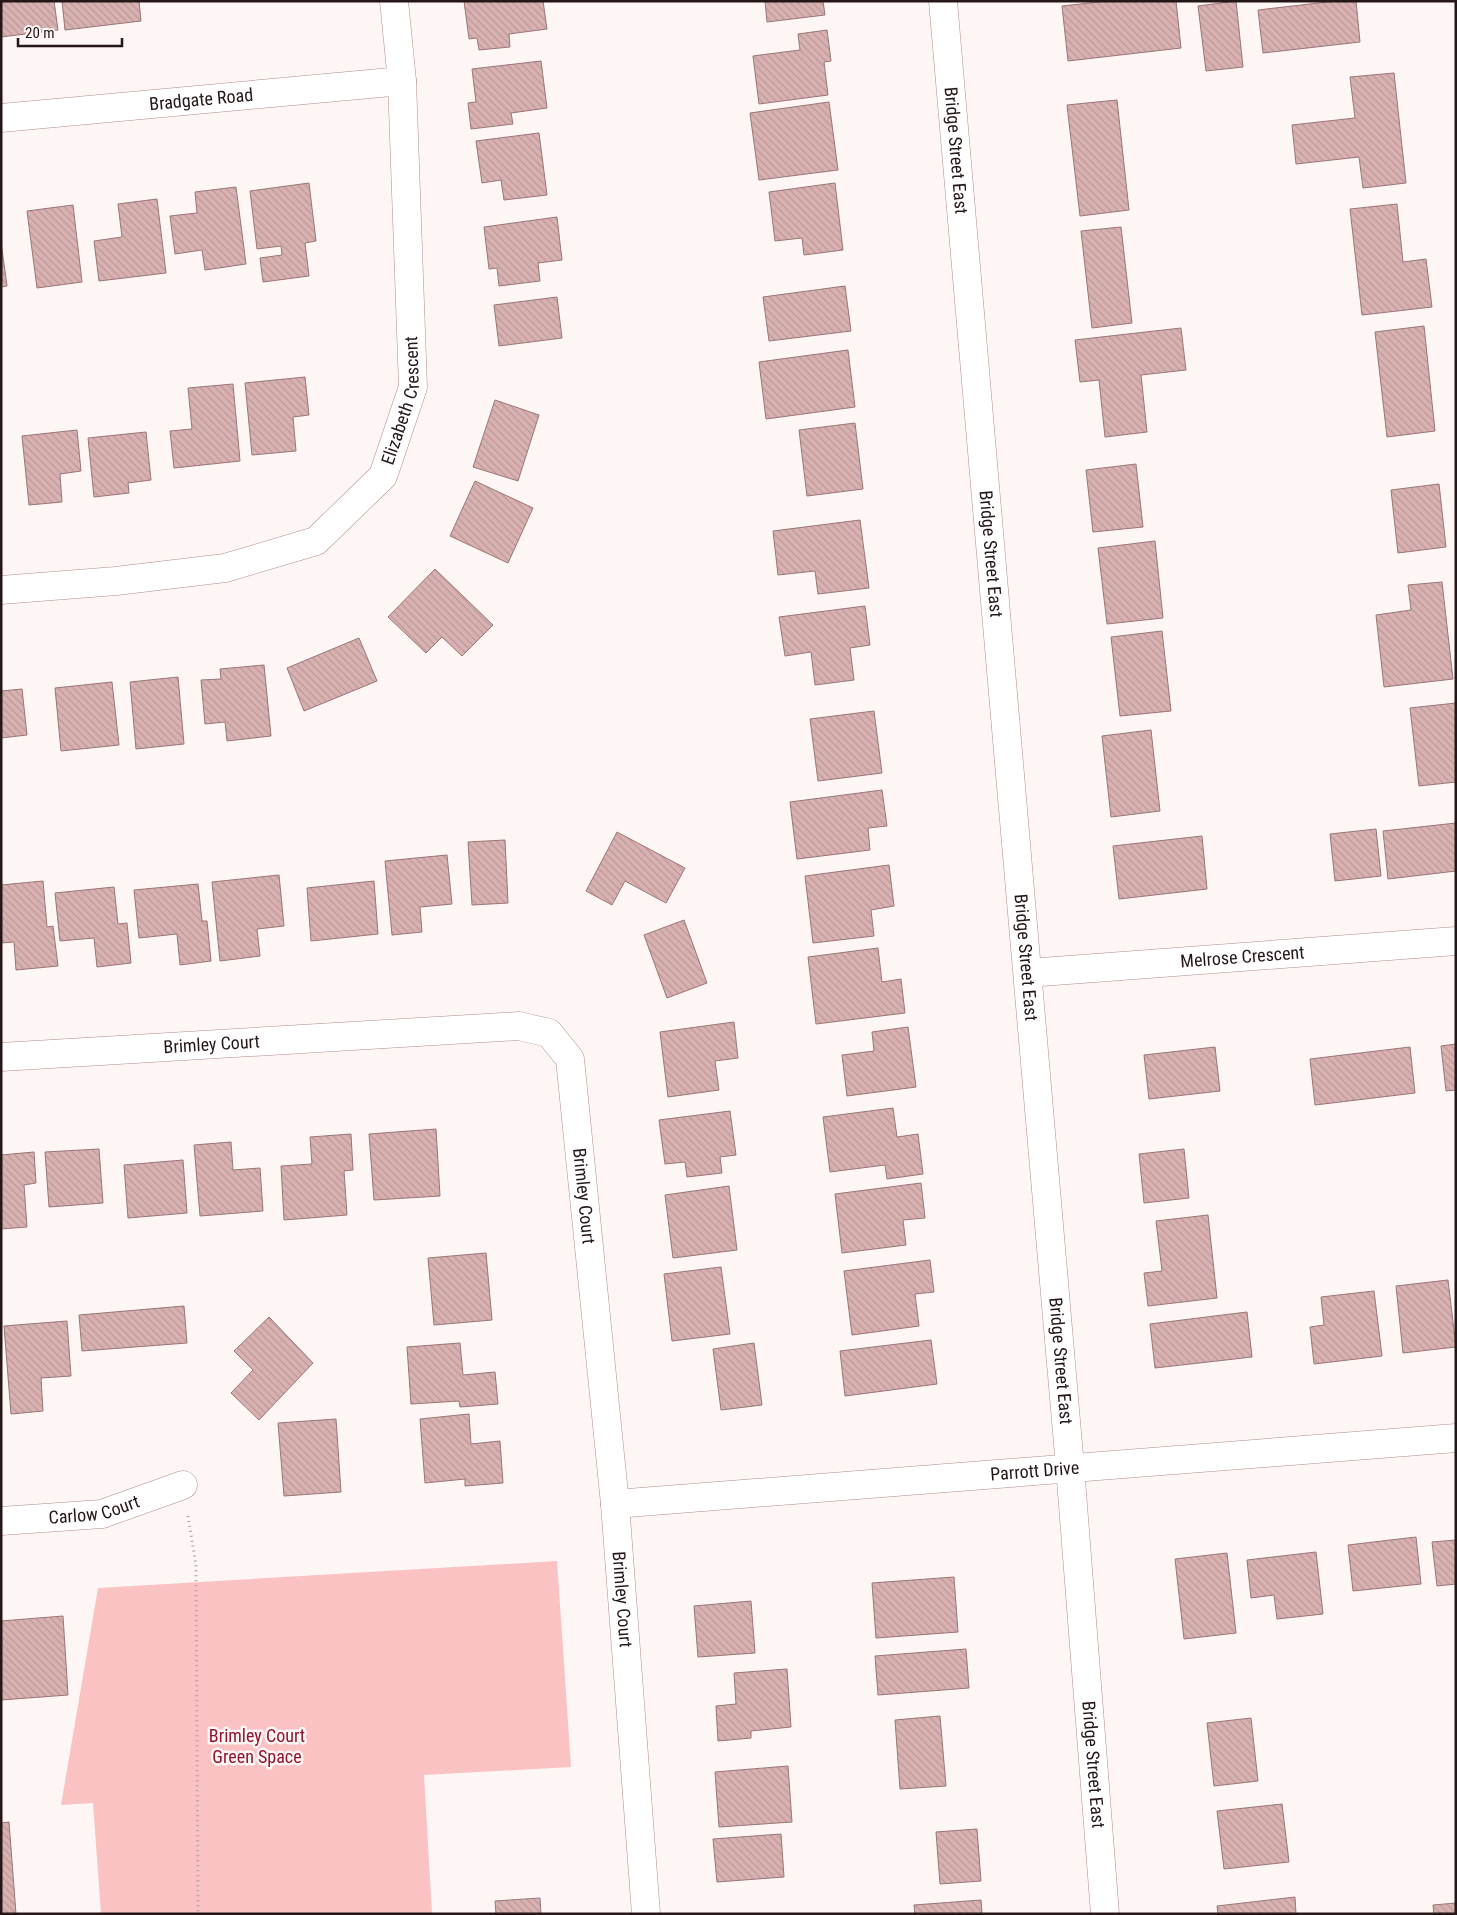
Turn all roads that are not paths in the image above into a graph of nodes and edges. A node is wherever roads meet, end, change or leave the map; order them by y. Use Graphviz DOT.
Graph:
graph roads {
  1 [pos="394,1"];
  2 [pos="944,1"];
  3 [pos="402,80"];
  4 [pos="1,118"];
  5 [pos="1,590"];
  6 [pos="1456,941"];
  7 [pos="1028,973"];
  8 [pos="1,1057"];
  9 [pos="1456,1438"];
  10 [pos="1070,1467"];
  11 [pos="182,1485"];
  12 [pos="615,1504"];
  13 [pos="1,1522"];
  14 [pos="646,1914"];
  15 [pos="1105,1914"];
  1 -- 3 [label="street, Elizabeth Crescent"];
  2 -- 7 [label="street, Bridge Street East"];
  3 -- 4 [label="street, Bradgate Road"];
  3 -- 5 [label="street, Elizabeth Crescent"];
  6 -- 7 [label="street, Melrose Crescent"];
  7 -- 10 [label="street, Bridge Street East"];
  8 -- 12 [label="street, Brimley Court"];
  9 -- 10 [label="street, Parrott Drive"];
  10 -- 12 [label="street, Parrott Drive"];
  10 -- 15 [label="street, Bridge Street East"];
  11 -- 13 [label="street, Carlow Court"];
  12 -- 14 [label="street, Brimley Court"];
}
